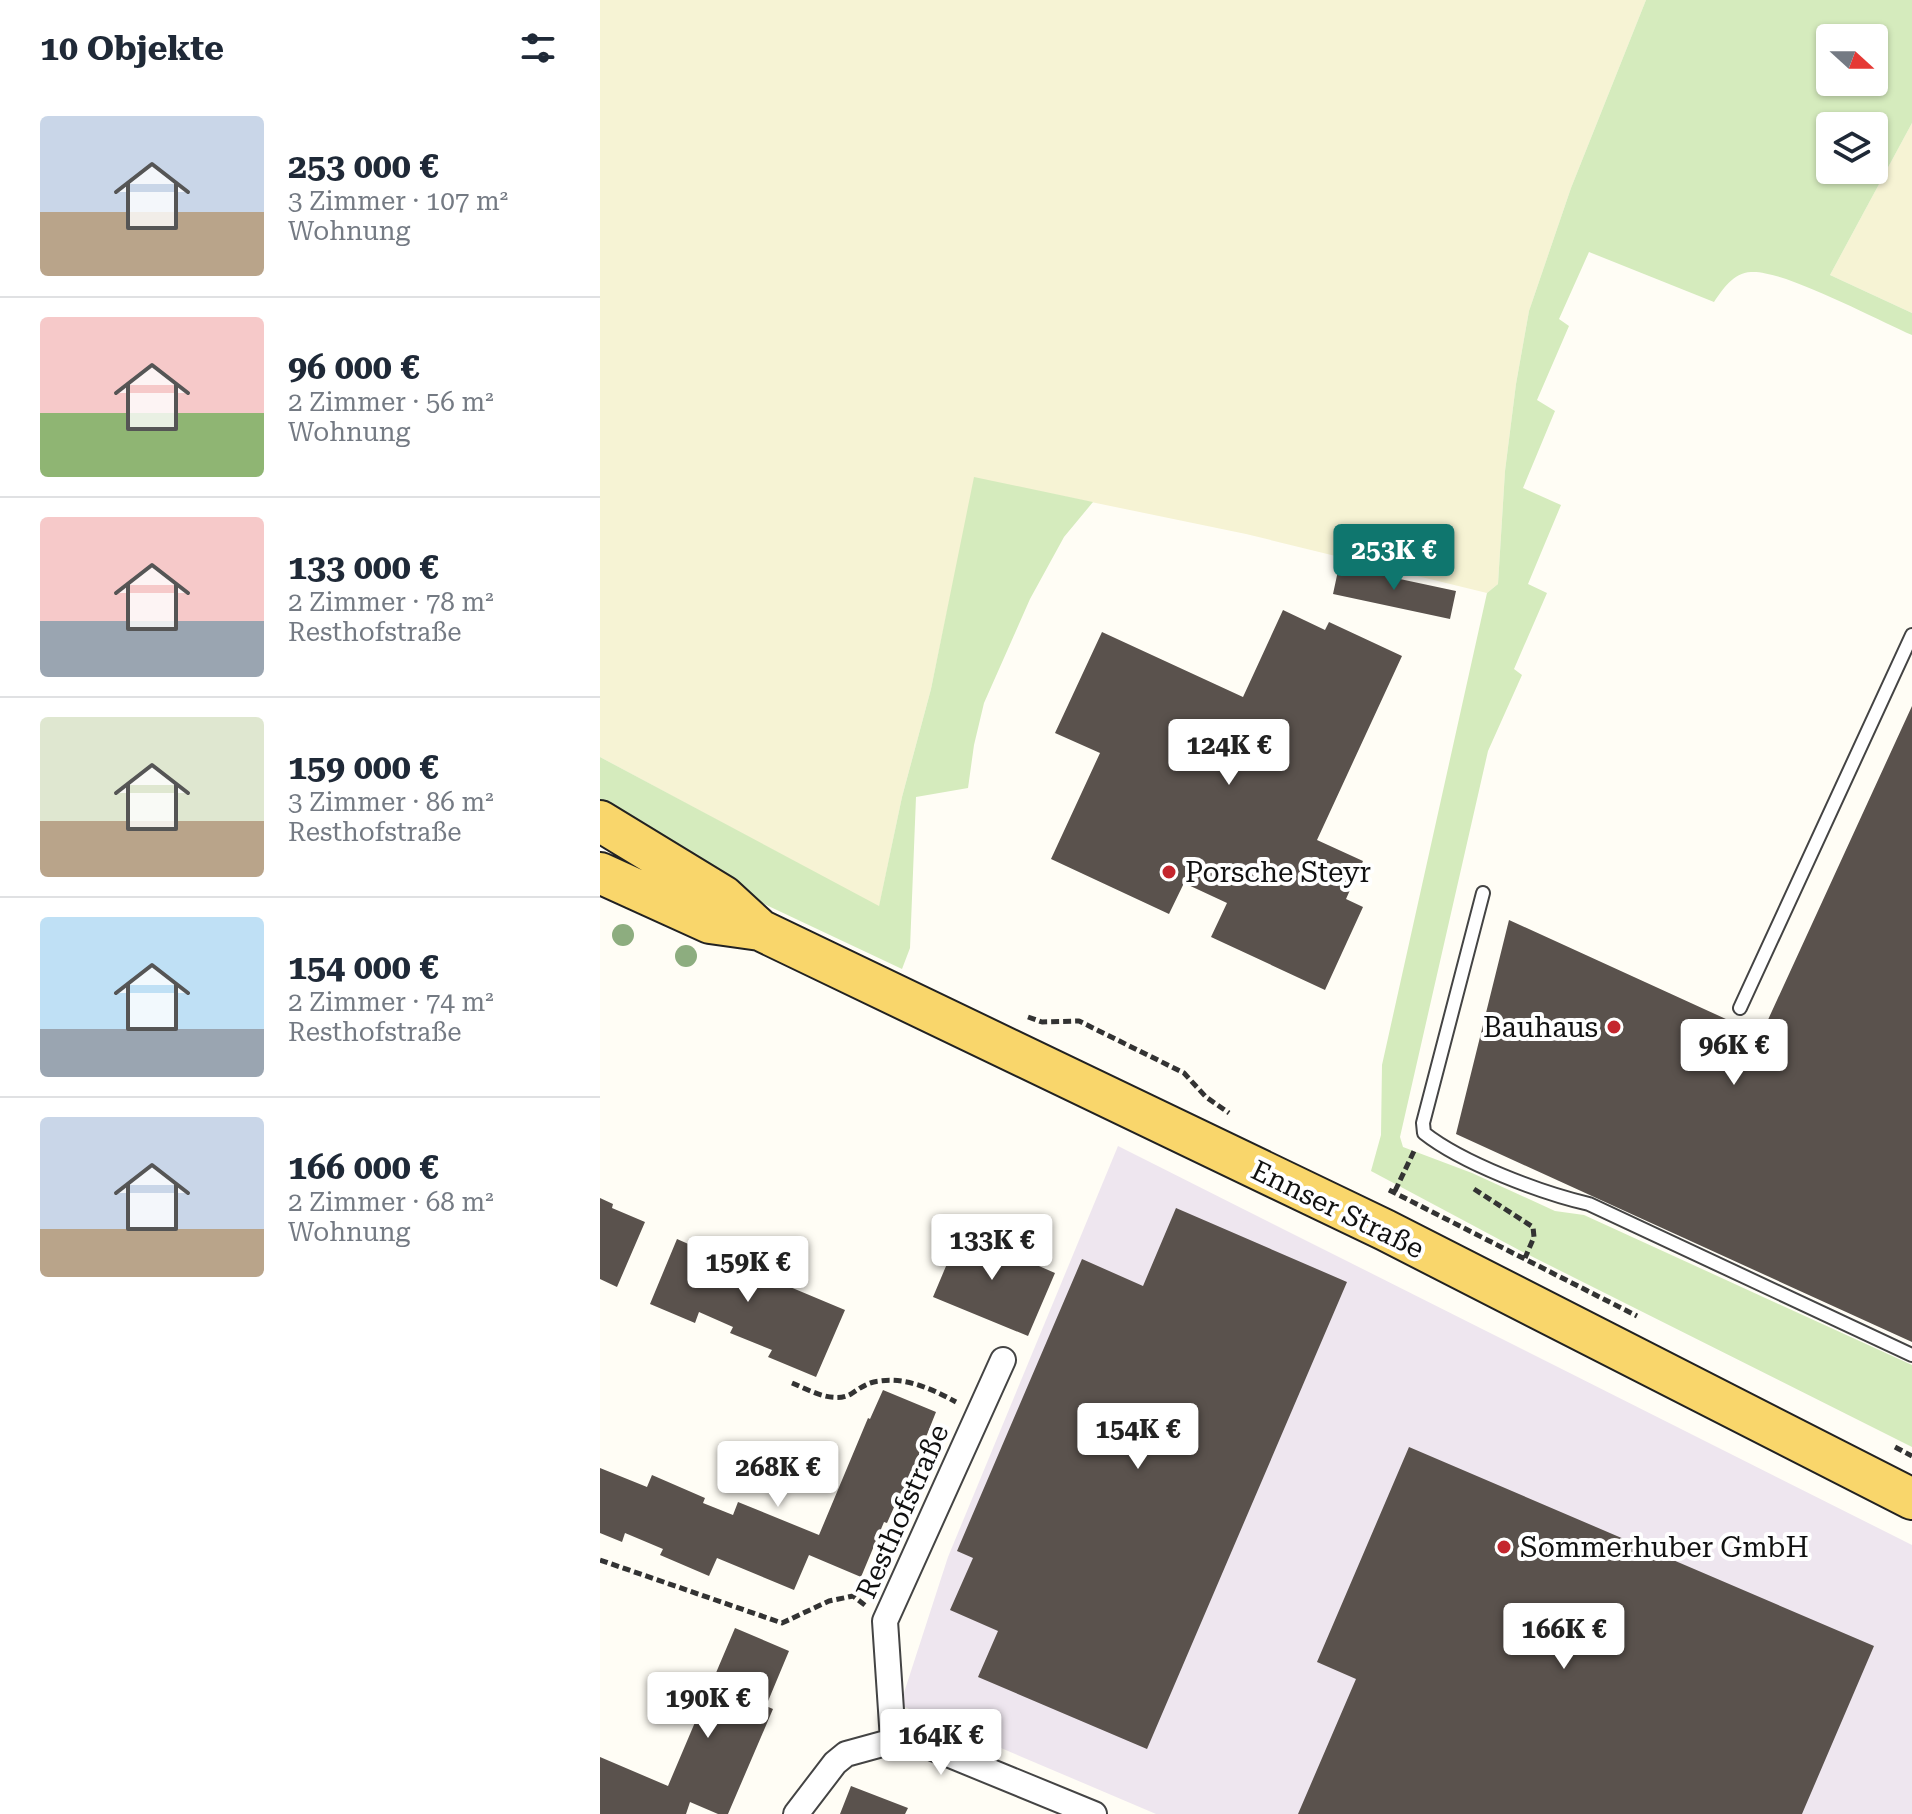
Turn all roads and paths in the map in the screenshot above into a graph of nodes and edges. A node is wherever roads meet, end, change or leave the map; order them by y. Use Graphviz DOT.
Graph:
graph roads {
  1 [pos="1912,635"];
  2 [pos="600,821"];
  3 [pos="600,873"];
  4 [pos="1483,893"];
  5 [pos="760,930"];
  6 [pos="1740,1008"];
  7 [pos="1424,1133"];
  8 [pos="1442,1147"];
  9 [pos="1395,1191"];
  10 [pos="1525,1258"];
  11 [pos="1912,1355"];
  12 [pos="1003,1360"];
  13 [pos="792,1383"];
  14 [pos="978,1414"];
  15 [pos="1912,1499"];
  16 [pos="600,1560"];
  17 [pos="885,1621"];
  18 [pos="893,1740"];
  19 [pos="796,1814"];
  20 [pos="1094,1814"];
  1 -- 6 [label="lane"];
  2 -- 5 [label="main road, Ennser Straße"];
  3 -- 5 [label="main road, Ennser Straße"];
  4 -- 7 [label="lane"];
  5 -- 15 [label="main road, Ennser Straße"];
  7 -- 8 [label="lane"];
  7 -- 9 [label="path"];
  8 -- 10 [label="path"];
  8 -- 11 [label="lane"];
  12 -- 14 [label="street, Resthofstraße"];
  13 -- 14 [label="path"];
  14 -- 17 [label="street, Resthofstraße"];
  16 -- 17 [label="path"];
  17 -- 18 [label="street, Resthofstraße"];
  18 -- 19 [label="street"];
  18 -- 20 [label="street"];
}
